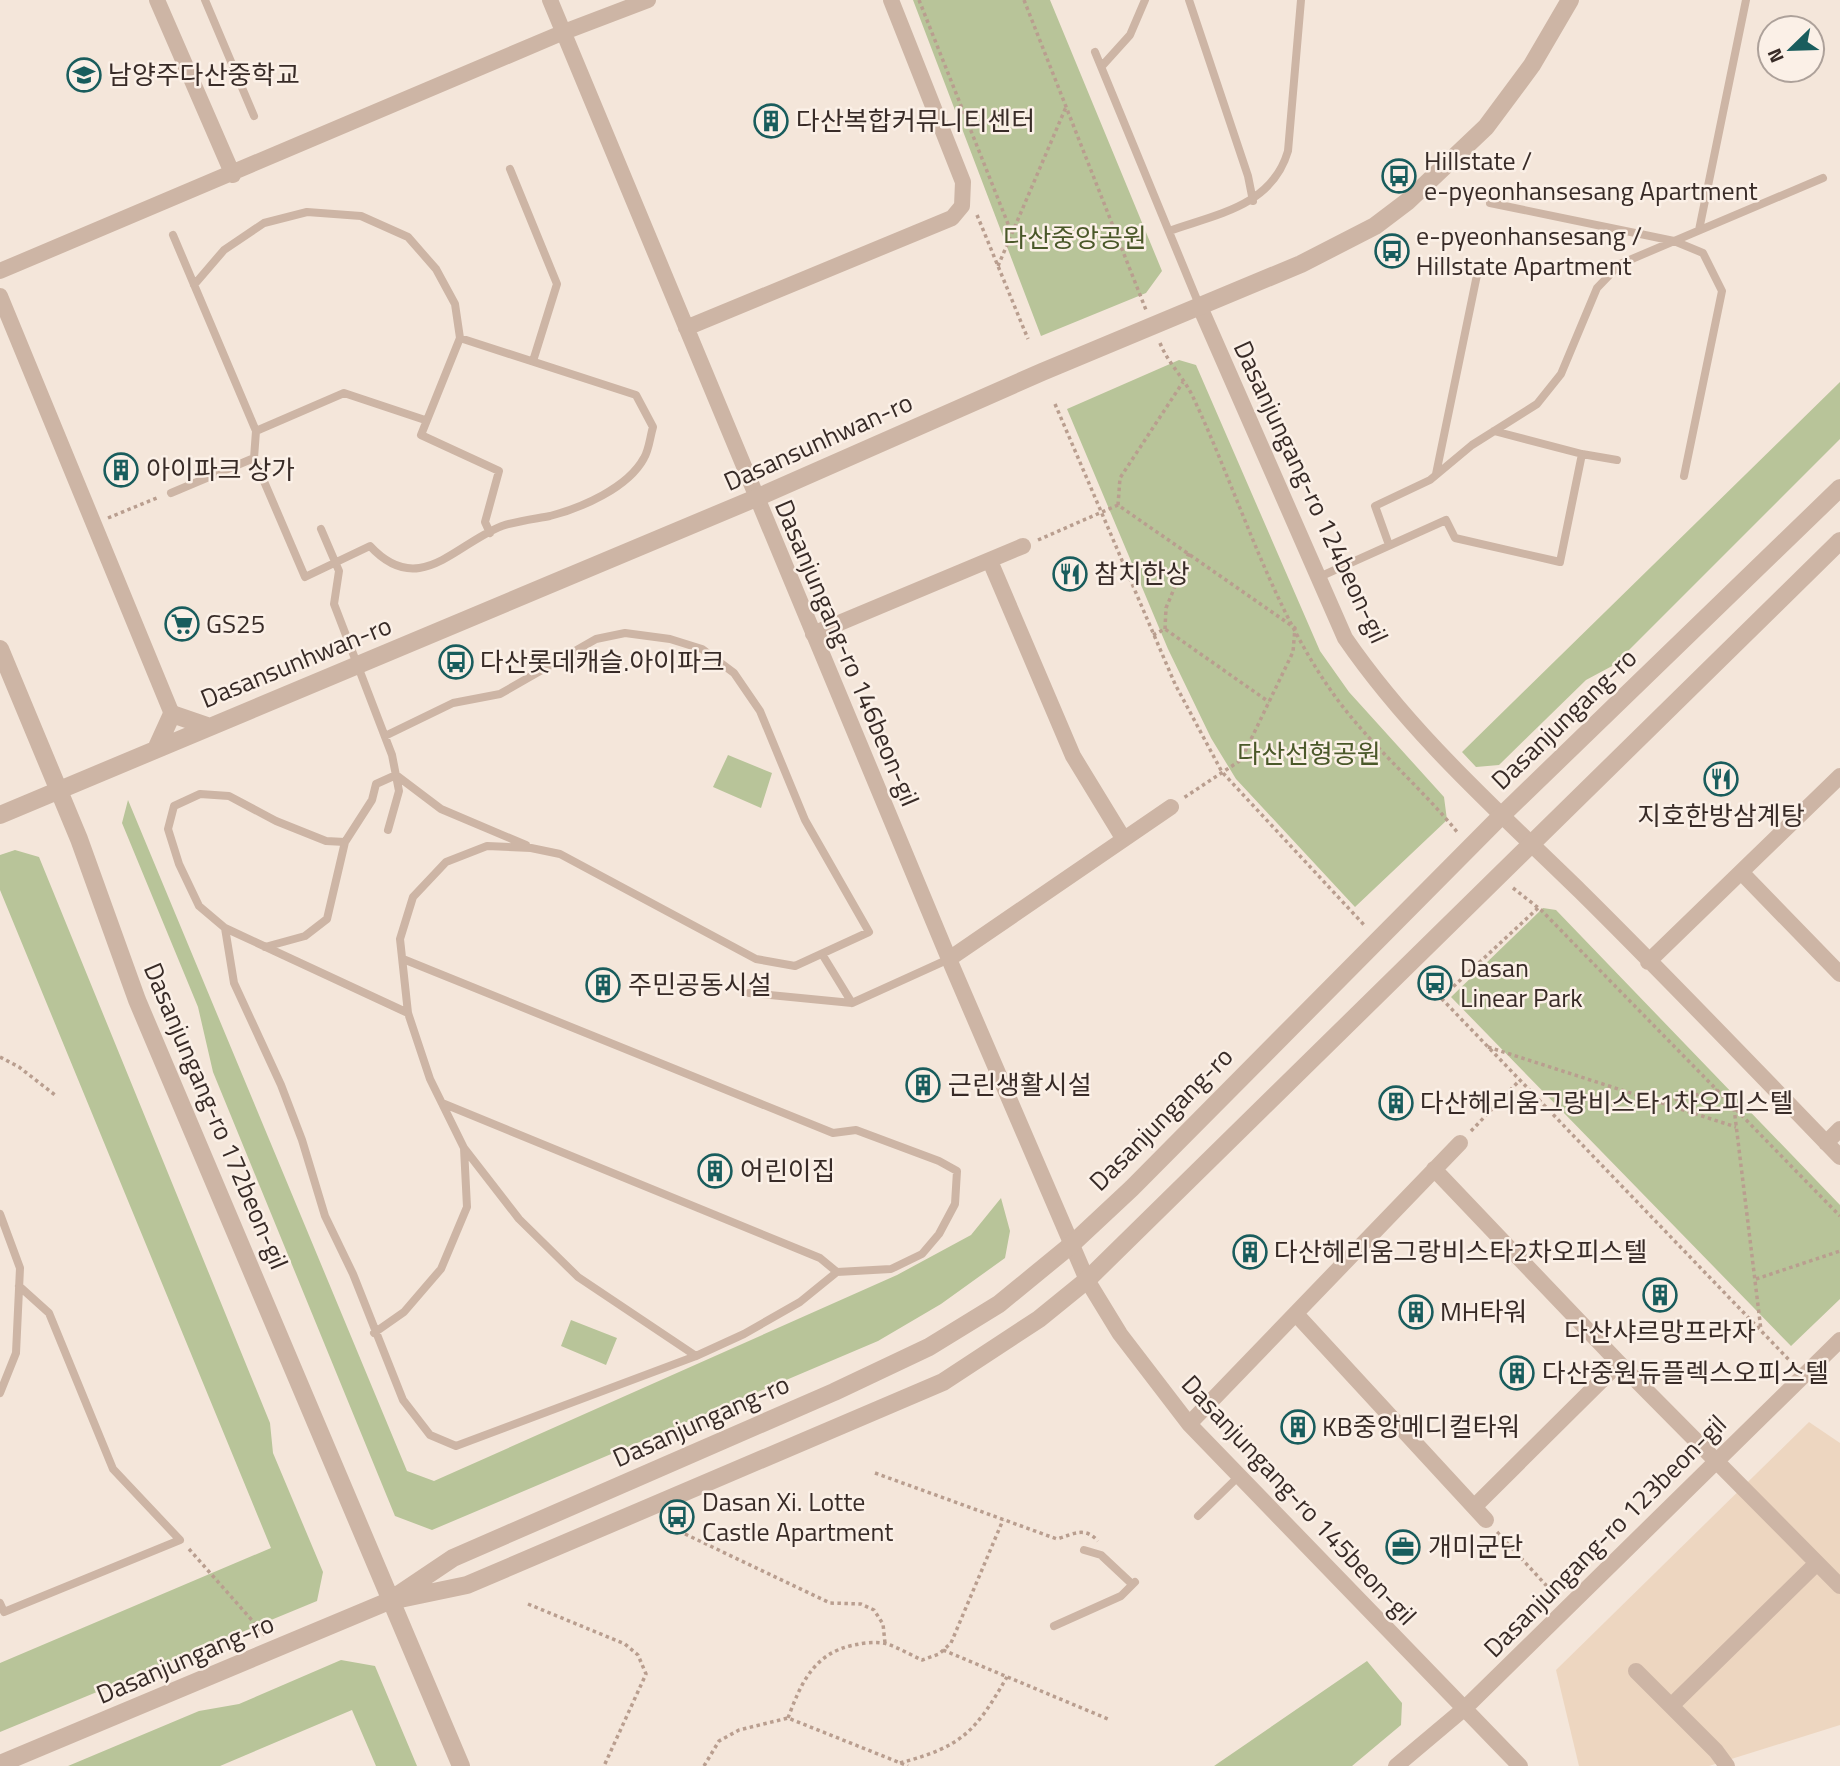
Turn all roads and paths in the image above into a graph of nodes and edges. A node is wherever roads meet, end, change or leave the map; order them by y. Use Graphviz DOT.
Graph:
graph roads {
  1 [pos="156,0"];
  2 [pos="205,0"];
  3 [pos="550,0"];
  4 [pos="648,0"];
  5 [pos="891,0"];
  6 [pos="919,0"];
  7 [pos="1145,0"];
  8 [pos="1189,0"];
  9 [pos="1301,0"];
  10 [pos="1570,0"];
  11 [pos="1745,0"];
  12 [pos="564,32"];
  13 [pos="1096,52"];
  14 [pos="1102,66"];
  15 [pos="1066,106"];
  16 [pos="254,116"];
  17 [pos="510,169"];
  18 [pos="233,175"];
  19 [pos="1823,178"];
  20 [pos="1253,201"];
  21 [pos="1490,203"];
  22 [pos="962,206"];
  23 [pos="1699,230"];
  24 [pos="1169,231"];
  25 [pos="1012,234"];
  26 [pos="173,235"];
  27 [pos="1674,241"];
  28 [pos="998,266"];
  29 [pos="1478,270"];
  30 [pos="0,271"];
  31 [pos="194,285"];
  32 [pos="0,296"];
  33 [pos="1200,306"];
  34 [pos="686,328"];
  35 [pos="460,338"];
  36 [pos="1028,339"];
  37 [pos="533,361"];
  38 [pos="1183,382"];
  39 [pos="1055,404"];
  40 [pos="425,421"];
  41 [pos="256,430"];
  42 [pos="1494,431"];
  43 [pos="1582,454"];
  44 [pos="254,458"];
  45 [pos="1617,460"];
  46 [pos="1436,474"];
  47 [pos="1684,476"];
  48 [pos="1840,489"];
  49 [pos="171,493"];
  50 [pos="756,498"];
  51 [pos="1118,505"];
  52 [pos="1101,512"];
  53 [pos="92,524"];
  54 [pos="321,529"];
  55 [pos="490,533"];
  56 [pos="1840,541"];
  57 [pos="1389,545"];
  58 [pos="1023,547"];
  59 [pos="1189,553"];
  60 [pos="990,561"];
  61 [pos="335,563"];
  62 [pos="1317,578"];
  63 [pos="1165,629"];
  64 [pos="813,634"];
  65 [pos="1153,635"];
  66 [pos="0,649"];
  67 [pos="358,665"];
  68 [pos="1269,702"];
  69 [pos="172,714"];
  70 [pos="207,726"];
  71 [pos="385,736"];
  72 [pos="157,747"];
  73 [pos="1222,772"];
  74 [pos="396,775"];
  75 [pos="1840,776"];
  76 [pos="57,789"];
  77 [pos="1171,807"];
  78 [pos="0,815"];
  79 [pos="1501,816"];
  80 [pos="387,830"];
  81 [pos="1123,838"];
  82 [pos="345,842"];
  83 [pos="1530,844"];
  84 [pos="531,848"];
  85 [pos="1741,872"];
  86 [pos="1538,908"];
  87 [pos="225,928"];
  88 [pos="1377,938"];
  89 [pos="265,947"];
  90 [pos="822,954"];
  91 [pos="403,959"];
  92 [pos="949,959"];
  93 [pos="1648,962"];
  94 [pos="1840,975"];
  95 [pos="749,993"];
  96 [pos="852,1003"];
  97 [pos="408,1013"];
  98 [pos="1485,1046"];
  99 [pos="0,1057"];
  100 [pos="1519,1081"];
  101 [pos="1717,1090"];
  102 [pos="55,1095"];
  103 [pos="442,1102"];
  104 [pos="1660,1103"];
  105 [pos="1734,1107"];
  106 [pos="1736,1128"];
  107 [pos="1840,1129"];
  108 [pos="1460,1143"];
  109 [pos="1826,1143"];
  110 [pos="464,1148"];
  111 [pos="1840,1157"];
  112 [pos="1434,1169"];
  113 [pos="0,1214"];
  114 [pos="1071,1245"];
  115 [pos="1840,1251"];
  116 [pos="837,1272"];
  117 [pos="1755,1279"];
  118 [pos="1087,1280"];
  119 [pos="19,1286"];
  120 [pos="1296,1314"];
  121 [pos="1762,1332"];
  122 [pos="374,1333"];
  123 [pos="1840,1340"];
  124 [pos="696,1356"];
  125 [pos="1619,1363"];
  126 [pos="1804,1376"];
  127 [pos="0,1393"];
  128 [pos="1189,1424"];
  129 [pos="1715,1461"];
  130 [pos="875,1474"];
  131 [pos="1238,1477"];
  132 [pos="1474,1507"];
  133 [pos="1198,1516"];
  134 [pos="1003,1520"];
  135 [pos="1486,1520"];
  136 [pos="685,1534"];
  137 [pos="180,1540"];
  138 [pos="1084,1550"];
  139 [pos="1096,1553"];
  140 [pos="1817,1563"];
  141 [pos="1840,1586"];
  142 [pos="389,1601"];
  143 [pos="0,1603"];
  144 [pos="528,1604"];
  145 [pos="1567,1608"];
  146 [pos="1054,1626"];
  147 [pos="885,1643"];
  148 [pos="277,1648"];
  149 [pos="943,1650"];
  150 [pos="1636,1671"];
  151 [pos="1007,1677"];
  152 [pos="1671,1706"];
  153 [pos="1465,1708"];
  154 [pos="788,1718"];
  155 [pos="1108,1719"];
  156 [pos="900,1763"];
  157 [pos="0,1764"];
  158 [pos="461,1766"];
  159 [pos="604,1766"];
  160 [pos="704,1766"];
  161 [pos="908,1766"];
  162 [pos="1396,1766"];
  163 [pos="1520,1766"];
  164 [pos="1727,1766"];
  1 -- 18 [label="street"];
  2 -- 16 [label="lane"];
  3 -- 12 [label="street, Dasanjungang-ro 146beon-gil"];
  4 -- 12 [label="street"];
  5 -- 22 [label="street"];
  6 -- 25 [label="path"];
  7 -- 14 [label="lane"];
  8 -- 20 [label="lane"];
  9 -- 20 [label="lane"];
  10 -- 33 [label="street, Dasansunhwan-ro"];
  11 -- 23 [label="lane"];
  12 -- 18 [label="street"];
  12 -- 34 [label="street, Dasanjungang-ro 146beon-gil"];
  13 -- 14 [label="lane"];
  14 -- 24 [label="lane"];
  15 -- 25 [label="path"];
  17 -- 37 [label="lane"];
  18 -- 30 [label="street"];
  19 -- 23 [label="lane"];
  20 -- 24 [label="lane"];
  21 -- 27 [label="lane"];
  22 -- 28 [label="path"];
  22 -- 34 [label="street"];
  23 -- 27 [label="lane"];
  24 -- 33 [label="lane"];
  25 -- 28 [label="path"];
  26 -- 31 [label="lane"];
  27 -- 42 [label="lane"];
  27 -- 47 [label="lane"];
  28 -- 36 [label="path"];
  29 -- 46 [label="lane"];
  31 -- 35 [label="lane"];
  31 -- 41 [label="lane"];
  32 -- 53 [label="street"];
  33 -- 50 [label="street, Dasansunhwan-ro"];
  33 -- 62 [label="street, Dasanjungang-ro 124beon-gil"];
  34 -- 50 [label="street, Dasanjungang-ro 146beon-gil"];
  35 -- 37 [label="lane"];
  35 -- 40 [label="lane"];
  37 -- 55 [label="lane"];
  38 -- 51 [label="path"];
  39 -- 52 [label="path"];
  40 -- 41 [label="lane"];
  40 -- 55 [label="lane"];
  41 -- 44 [label="lane"];
  42 -- 43 [label="lane"];
  42 -- 46 [label="lane"];
  43 -- 45 [label="lane"];
  43 -- 57 [label="lane"];
  44 -- 49 [label="lane"];
  44 -- 61 [label="lane"];
  46 -- 57 [label="lane"];
  48 -- 79 [label="street, Dasanjungang-ro"];
  49 -- 53 [label="path"];
  50 -- 64 [label="street, Dasanjungang-ro 146beon-gil"];
  50 -- 67 [label="street, Dasansunhwan-ro"];
  51 -- 52 [label="path"];
  51 -- 59 [label="path"];
  52 -- 58 [label="path"];
  52 -- 65 [label="path"];
  53 -- 69 [label="street"];
  54 -- 61 [label="lane"];
  55 -- 61 [label="lane"];
  56 -- 83 [label="street, Dasanjungang-ro"];
  57 -- 62 [label="lane"];
  58 -- 60 [label="street"];
  59 -- 63 [label="path"];
  59 -- 68 [label="path"];
  60 -- 64 [label="street"];
  60 -- 81 [label="street"];
  61 -- 67 [label="lane"];
  62 -- 79 [label="street, Dasanjungang-ro 124beon-gil"];
  63 -- 65 [label="path"];
  63 -- 68 [label="path"];
  64 -- 92 [label="street, Dasanjungang-ro 146beon-gil"];
  65 -- 73 [label="path"];
  66 -- 76 [label="street, Dasanjungang-ro 172beon-gil"];
  67 -- 70 [label="street, Dasansunhwan-ro"];
  67 -- 71 [label="lane"];
  68 -- 73 [label="path"];
  69 -- 70 [label="street"];
  69 -- 72 [label="street"];
  70 -- 72 [label="street, Dasansunhwan-ro"];
  71 -- 74 [label="lane"];
  71 -- 90 [label="lane"];
  72 -- 76 [label="street, Dasansunhwan-ro"];
  73 -- 77 [label="path"];
  73 -- 88 [label="path"];
  74 -- 80 [label="lane"];
  74 -- 82 [label="lane"];
  74 -- 84 [label="lane"];
  75 -- 85 [label="street"];
  76 -- 78 [label="street, Dasansunhwan-ro"];
  76 -- 142 [label="street, Dasanjungang-ro 172beon-gil"];
  77 -- 81 [label="street"];
  79 -- 83 [label="street"];
  79 -- 88 [label="street, Dasanjungang-ro"];
  81 -- 92 [label="street"];
  82 -- 87 [label="lane"];
  82 -- 89 [label="lane"];
  83 -- 93 [label="street"];
  83 -- 118 [label="street, Dasanjungang-ro"];
  84 -- 90 [label="lane"];
  84 -- 91 [label="lane"];
  85 -- 93 [label="street"];
  85 -- 94 [label="street"];
  86 -- 98 [label="path"];
  87 -- 89 [label="lane"];
  87 -- 122 [label="lane"];
  88 -- 114 [label="street, Dasanjungang-ro"];
  89 -- 97 [label="lane"];
  90 -- 96 [label="lane"];
  91 -- 97 [label="lane"];
  91 -- 116 [label="lane"];
  92 -- 96 [label="lane"];
  92 -- 114 [label="street, Dasanjungang-ro 146beon-gil"];
  93 -- 109 [label="street"];
  95 -- 96 [label="lane"];
  97 -- 103 [label="lane"];
  98 -- 100 [label="path"];
  98 -- 104 [label="path"];
  99 -- 102 [label="path"];
  100 -- 108 [label="path"];
  100 -- 121 [label="path"];
  101 -- 104 [label="path"];
  103 -- 110 [label="lane"];
  103 -- 116 [label="lane"];
  104 -- 106 [label="path"];
  105 -- 106 [label="path"];
  106 -- 117 [label="path"];
  107 -- 109 [label="street"];
  108 -- 112 [label="street"];
  109 -- 111 [label="street"];
  110 -- 122 [label="lane"];
  110 -- 124 [label="lane"];
  112 -- 120 [label="street"];
  112 -- 125 [label="street"];
  113 -- 119 [label="lane"];
  114 -- 118 [label="street, Dasanjungang-ro 145beon-gil"];
  114 -- 142 [label="street, Dasanjungang-ro"];
  115 -- 117 [label="path"];
  116 -- 124 [label="lane"];
  117 -- 121 [label="path"];
  118 -- 128 [label="street, Dasanjungang-ro 145beon-gil"];
  118 -- 142 [label="street, Dasanjungang-ro"];
  119 -- 127 [label="lane"];
  119 -- 137 [label="lane"];
  120 -- 128 [label="street"];
  120 -- 132 [label="street"];
  121 -- 126 [label="path"];
  122 -- 124 [label="lane"];
  123 -- 126 [label="street, Dasanjungang-ro 123beon-gil"];
  125 -- 129 [label="street"];
  125 -- 132 [label="street"];
  126 -- 129 [label="street, Dasanjungang-ro 123beon-gil"];
  128 -- 131 [label="street, Dasanjungang-ro 145beon-gil"];
  129 -- 140 [label="street"];
  129 -- 145 [label="street, Dasanjungang-ro 123beon-gil"];
  130 -- 134 [label="path"];
  131 -- 133 [label="lane"];
  131 -- 153 [label="street, Dasanjungang-ro 145beon-gil"];
  132 -- 135 [label="street"];
  134 -- 139 [label="path"];
  134 -- 149 [label="path"];
  135 -- 145 [label="path"];
  136 -- 147 [label="path"];
  137 -- 143 [label="lane"];
  137 -- 148 [label="path"];
  138 -- 139 [label="lane"];
  139 -- 146 [label="lane"];
  140 -- 141 [label="street"];
  140 -- 152 [label="street"];
  142 -- 148 [label="street, Dasanjungang-ro"];
  142 -- 158 [label="street, Dasanjungang-ro 172beon-gil"];
  144 -- 159 [label="path"];
  145 -- 153 [label="street, Dasanjungang-ro 123beon-gil"];
  147 -- 149 [label="path"];
  147 -- 154 [label="path"];
  148 -- 157 [label="street, Dasanjungang-ro"];
  149 -- 151 [label="path"];
  150 -- 152 [label="street"];
  151 -- 155 [label="path"];
  151 -- 156 [label="path"];
  152 -- 164 [label="street"];
  153 -- 162 [label="street, Dasanjungang-ro 123beon-gil"];
  153 -- 163 [label="street, Dasanjungang-ro 145beon-gil"];
  154 -- 156 [label="path"];
  154 -- 160 [label="path"];
  156 -- 161 [label="path"];
}
